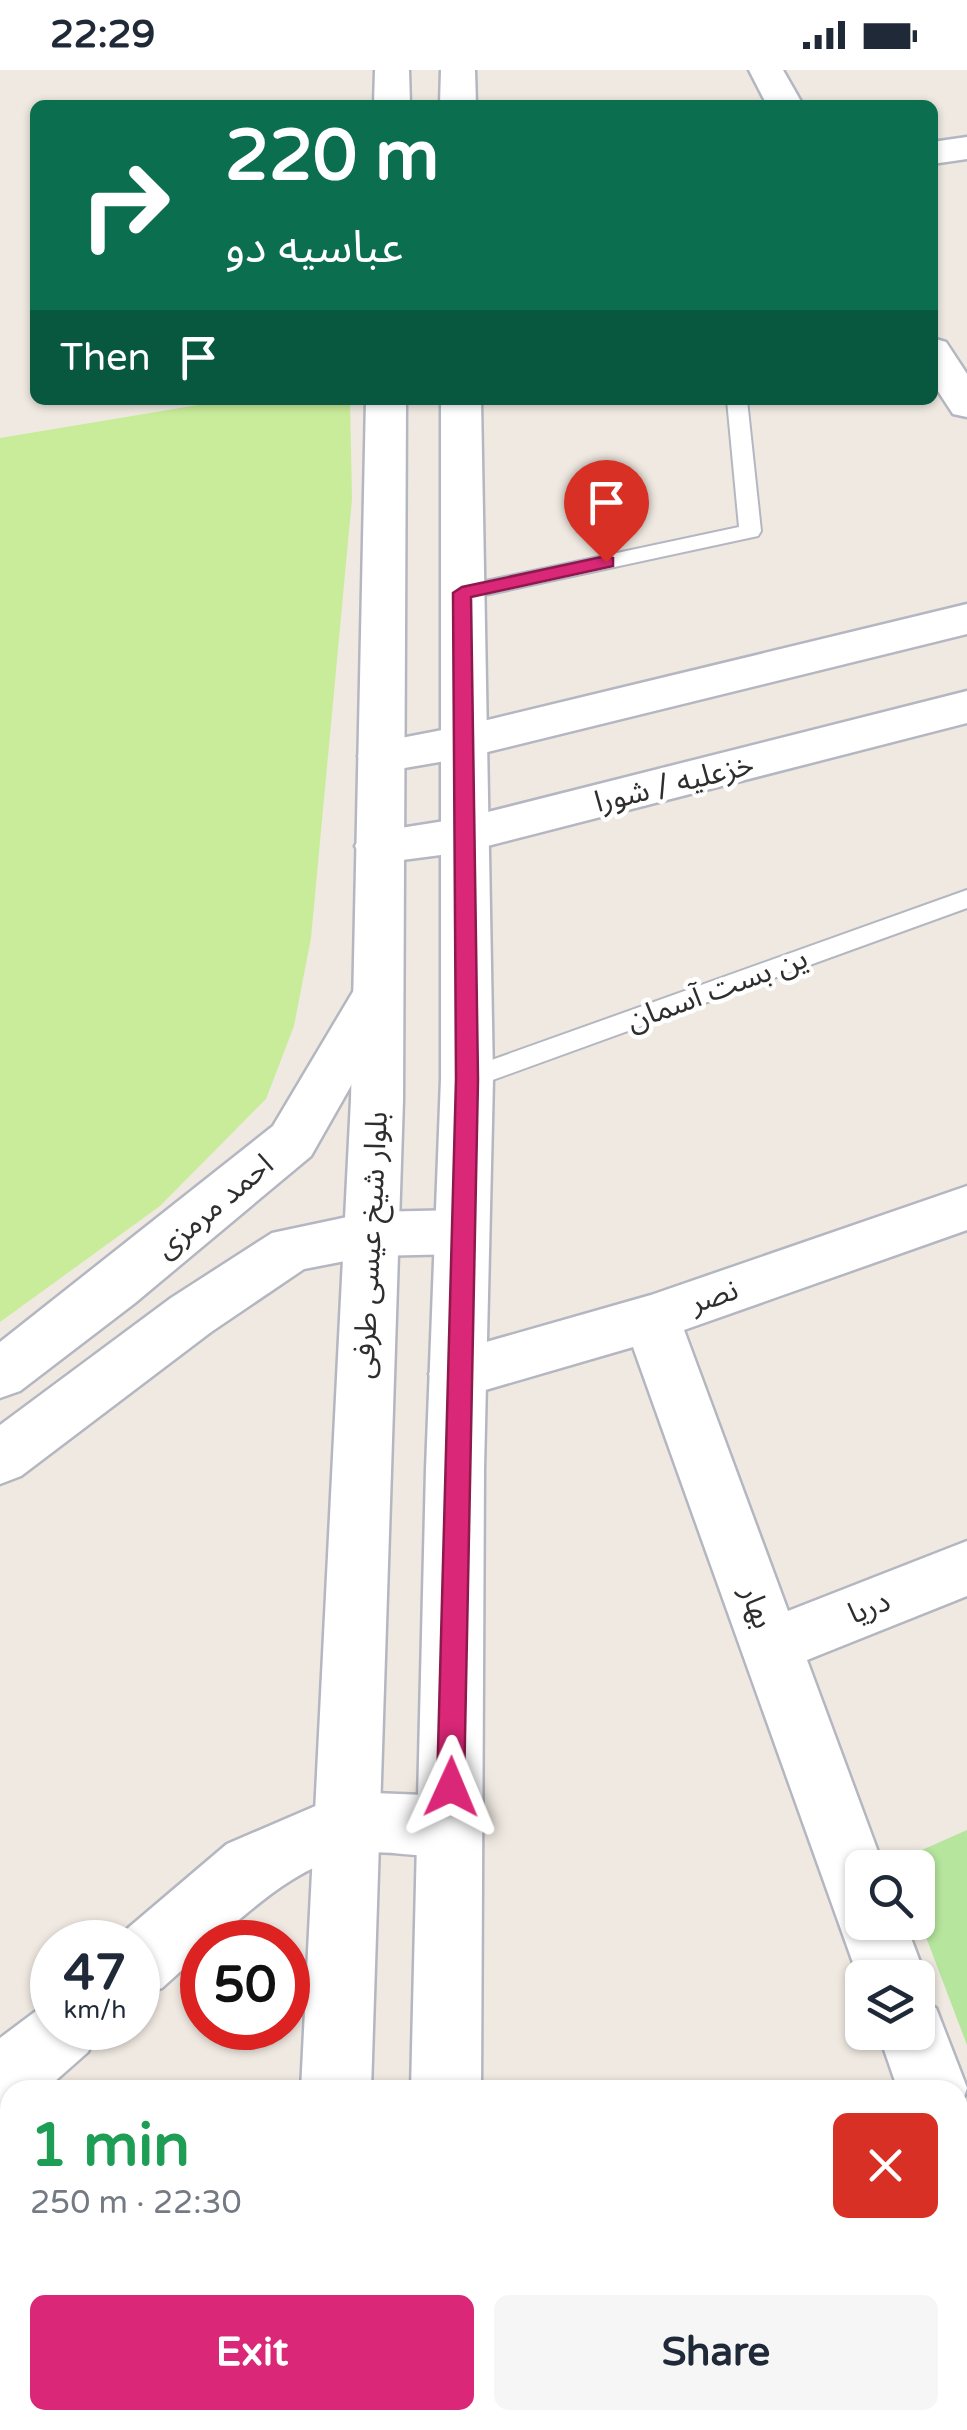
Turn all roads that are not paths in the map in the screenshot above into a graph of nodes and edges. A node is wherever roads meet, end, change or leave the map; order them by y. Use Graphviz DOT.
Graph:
graph roads {
  1 [pos="392,70"];
  2 [pos="458,70"];
  3 [pos="766,70"];
  4 [pos="392,100"];
  5 [pos="458,100"];
  6 [pos="782,100"];
  7 [pos="967,148"];
  8 [pos="938,152"];
  9 [pos="938,359"];
  10 [pos="967,404"];
  11 [pos="386,405"];
  12 [pos="461,405"];
  13 [pos="737,405"];
  14 [pos="462,593"];
  15 [pos="967,619"];
  16 [pos="967,708"];
  17 [pos="463,742"];
  18 [pos="381,756"];
  19 [pos="464,835"];
  20 [pos="380,846"];
  21 [pos="967,899"];
  22 [pos="378,994"];
  23 [pos="467,1079"];
  24 [pos="967,1208"];
  25 [pos="462,1232"];
  26 [pos="370,1234"];
  27 [pos="651,1318"];
  28 [pos="0,1374"];
  29 [pos="458,1374"];
  30 [pos="0,1458"];
  31 [pos="967,1568"];
  32 [pos="771,1646"];
  33 [pos="348,1823"];
  34 [pos="450,1827"];
  35 [pos="845,1850"];
  36 [pos="160,1945"];
  37 [pos="38,2050"];
  38 [pos="919,2050"];
  39 [pos="3,2080"];
  40 [pos="336,2080"];
  41 [pos="446,2080"];
  42 [pos="929,2080"];
  1 -- 4 [label="street"];
  2 -- 5 [label="street"];
  3 -- 6 [label="street"];
  7 -- 8 [label="street"];
  9 -- 10 [label="street"];
  11 -- 18 [label="street, بلوار شیخ عیسی طرفی"];
  12 -- 14 [label="street"];
  13 -- 14 [label="lane"];
  14 -- 17 [label="street"];
  15 -- 17 [label="street"];
  16 -- 19 [label="street, خزعلیه / شورا"];
  17 -- 18 [label="street"];
  17 -- 19 [label="street"];
  18 -- 20 [label="street, بلوار شیخ عیسی طرفی"];
  19 -- 20 [label="street, خزعلیه / شورا"];
  19 -- 23 [label="street"];
  20 -- 22 [label="street, بلوار شیخ عیسی طرفی"];
  21 -- 23 [label="lane, ین بست آسمان"];
  22 -- 26 [label="street, بلوار شیخ عیسی طرفی"];
  22 -- 28 [label="street, احمد مرمزی"];
  23 -- 25 [label="street"];
  24 -- 27 [label="street, نصر"];
  25 -- 26 [label="street"];
  25 -- 29 [label="street"];
  26 -- 30 [label="street"];
  26 -- 33 [label="street, بلوار شیخ عیسی طرفی"];
  27 -- 29 [label="street, نصر"];
  27 -- 32 [label="street, بهار"];
  29 -- 34 [label="street"];
  31 -- 32 [label="street, دریا"];
  32 -- 35 [label="street, بهار"];
  33 -- 34 [label="street"];
  33 -- 36 [label="street"];
  33 -- 40 [label="street, بلوار شیخ عیسی طرفی"];
  34 -- 41 [label="street"];
  37 -- 39 [label="street"];
  38 -- 42 [label="street"];
}
